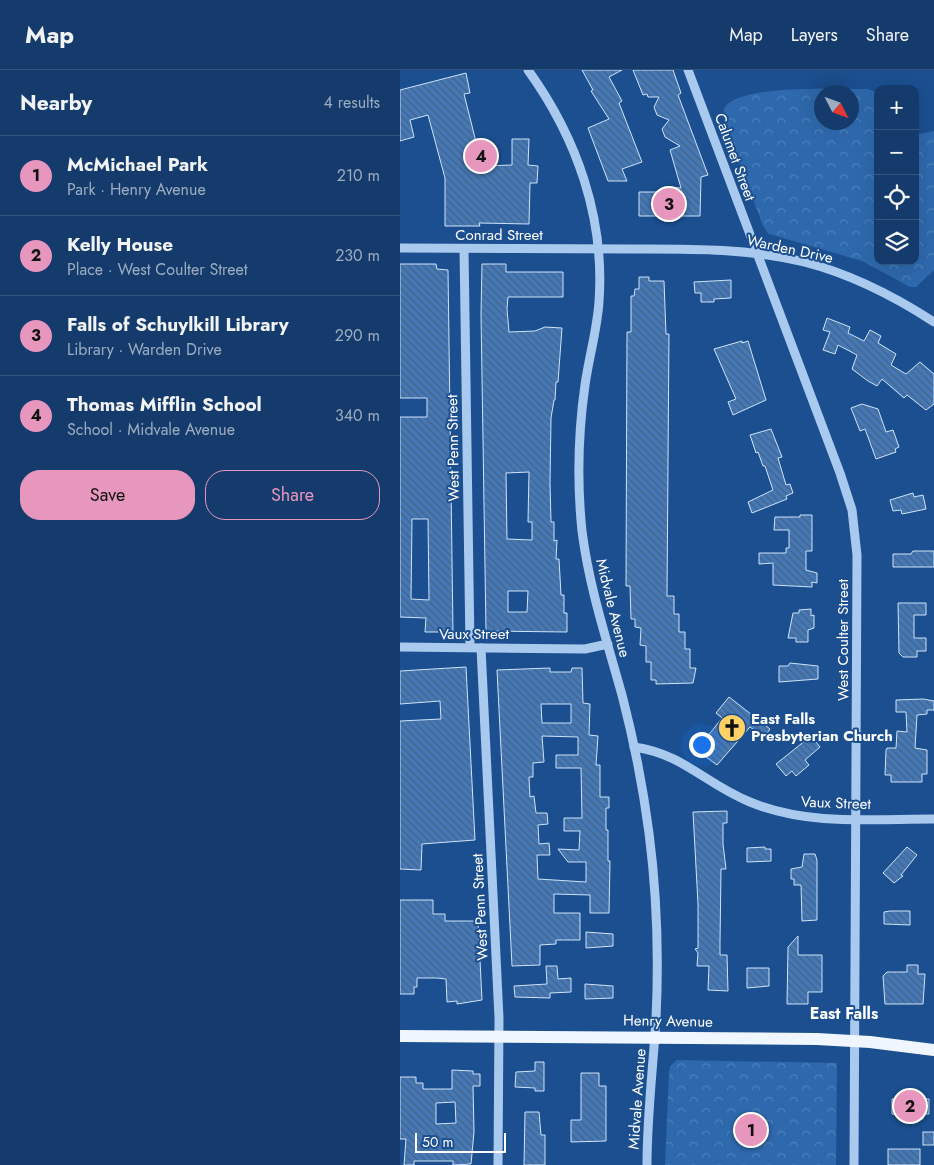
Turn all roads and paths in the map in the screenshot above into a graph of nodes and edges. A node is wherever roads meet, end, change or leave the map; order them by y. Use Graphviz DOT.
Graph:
graph roads {
  1 [pos="528,70"];
  2 [pos="688,70"];
  3 [pos="400,248"];
  4 [pos="599,248"];
  5 [pos="464,249"];
  6 [pos="756,253"];
  7 [pos="934,322"];
  8 [pos="608,644"];
  9 [pos="400,647"];
  10 [pos="470,648"];
  11 [pos="481,648"];
  12 [pos="634,747"];
  13 [pos="855,819"];
  14 [pos="934,819"];
  15 [pos="400,1036"];
  16 [pos="499,1037"];
  17 [pos="654,1038"];
  18 [pos="855,1041"];
  19 [pos="934,1050"];
  20 [pos="498,1165"];
  21 [pos="647,1165"];
  22 [pos="854,1165"];
  1 -- 4 [label="street, Midvale Avenue"];
  2 -- 6 [label="street, Calumet Street"];
  3 -- 5 [label="street, Conrad Street"];
  4 -- 5 [label="street, Conrad Street"];
  4 -- 6 [label="street, Warden Drive"];
  4 -- 8 [label="street, Midvale Avenue"];
  5 -- 10 [label="street, West Penn Street"];
  6 -- 7 [label="street, Warden Drive"];
  6 -- 13 [label="street, West Coulter Street"];
  8 -- 11 [label="street, Vaux Street"];
  8 -- 12 [label="street, Midvale Avenue"];
  9 -- 10 [label="street, Vaux Street"];
  10 -- 11 [label="street, Vaux Street"];
  11 -- 16 [label="street, West Penn Street"];
  12 -- 13 [label="street, Vaux Street"];
  12 -- 17 [label="street, Midvale Avenue"];
  13 -- 14 [label="street, Vaux Street"];
  13 -- 18 [label="street, West Coulter Street"];
  15 -- 16 [label="main road, Henry Avenue"];
  16 -- 17 [label="main road, Henry Avenue"];
  16 -- 20 [label="street, West Penn Street"];
  17 -- 18 [label="main road, Henry Avenue"];
  17 -- 21 [label="street, Midvale Avenue"];
  18 -- 19 [label="main road, Henry Avenue"];
  18 -- 22 [label="street, West Coulter Street"];
}
